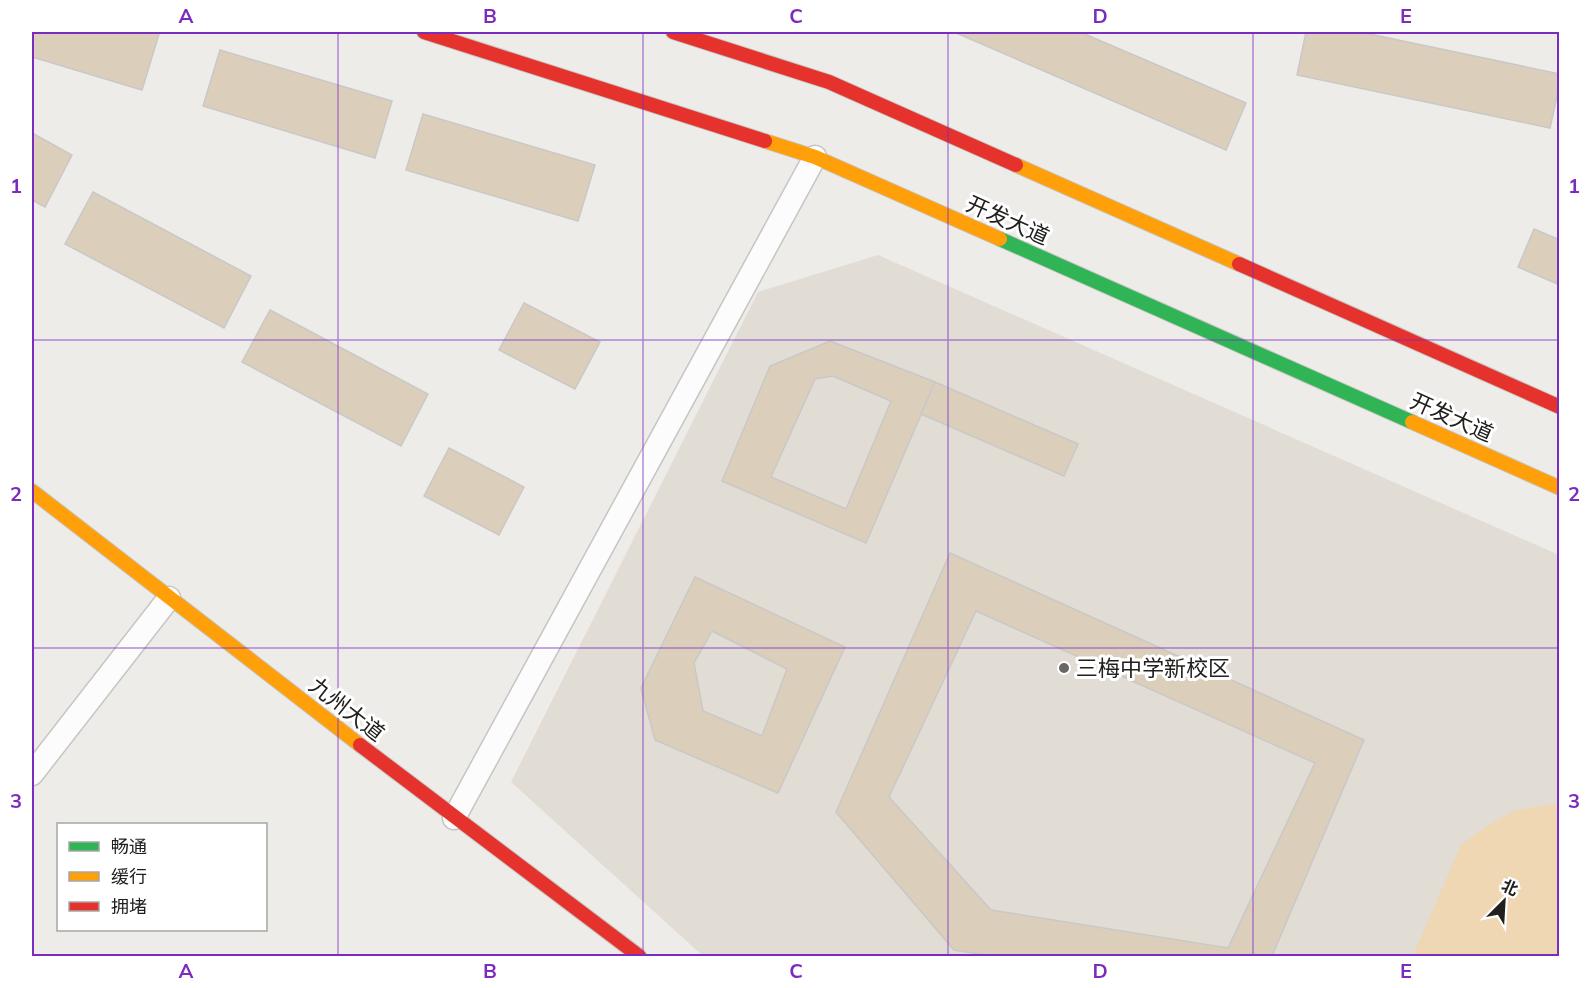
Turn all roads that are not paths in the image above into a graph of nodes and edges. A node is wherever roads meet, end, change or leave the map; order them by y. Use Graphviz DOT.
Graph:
graph roads {
  1 [pos="424,32"];
  2 [pos="672,32"];
  3 [pos="815,157"];
  4 [pos="1560,407"];
  5 [pos="1560,488"];
  6 [pos="32,491"];
  7 [pos="169,598"];
  8 [pos="32,774"];
  9 [pos="454,818"];
  10 [pos="639,957"];
  1 -- 3 [label="main road, 开发大道"];
  2 -- 4 [label="main road"];
  3 -- 5 [label="main road, 开发大道"];
  3 -- 9 [label="street"];
  6 -- 7 [label="main road, 九州大道"];
  7 -- 8 [label="street"];
  7 -- 9 [label="main road, 九州大道"];
  9 -- 10 [label="main road, 九州大道"];
}
